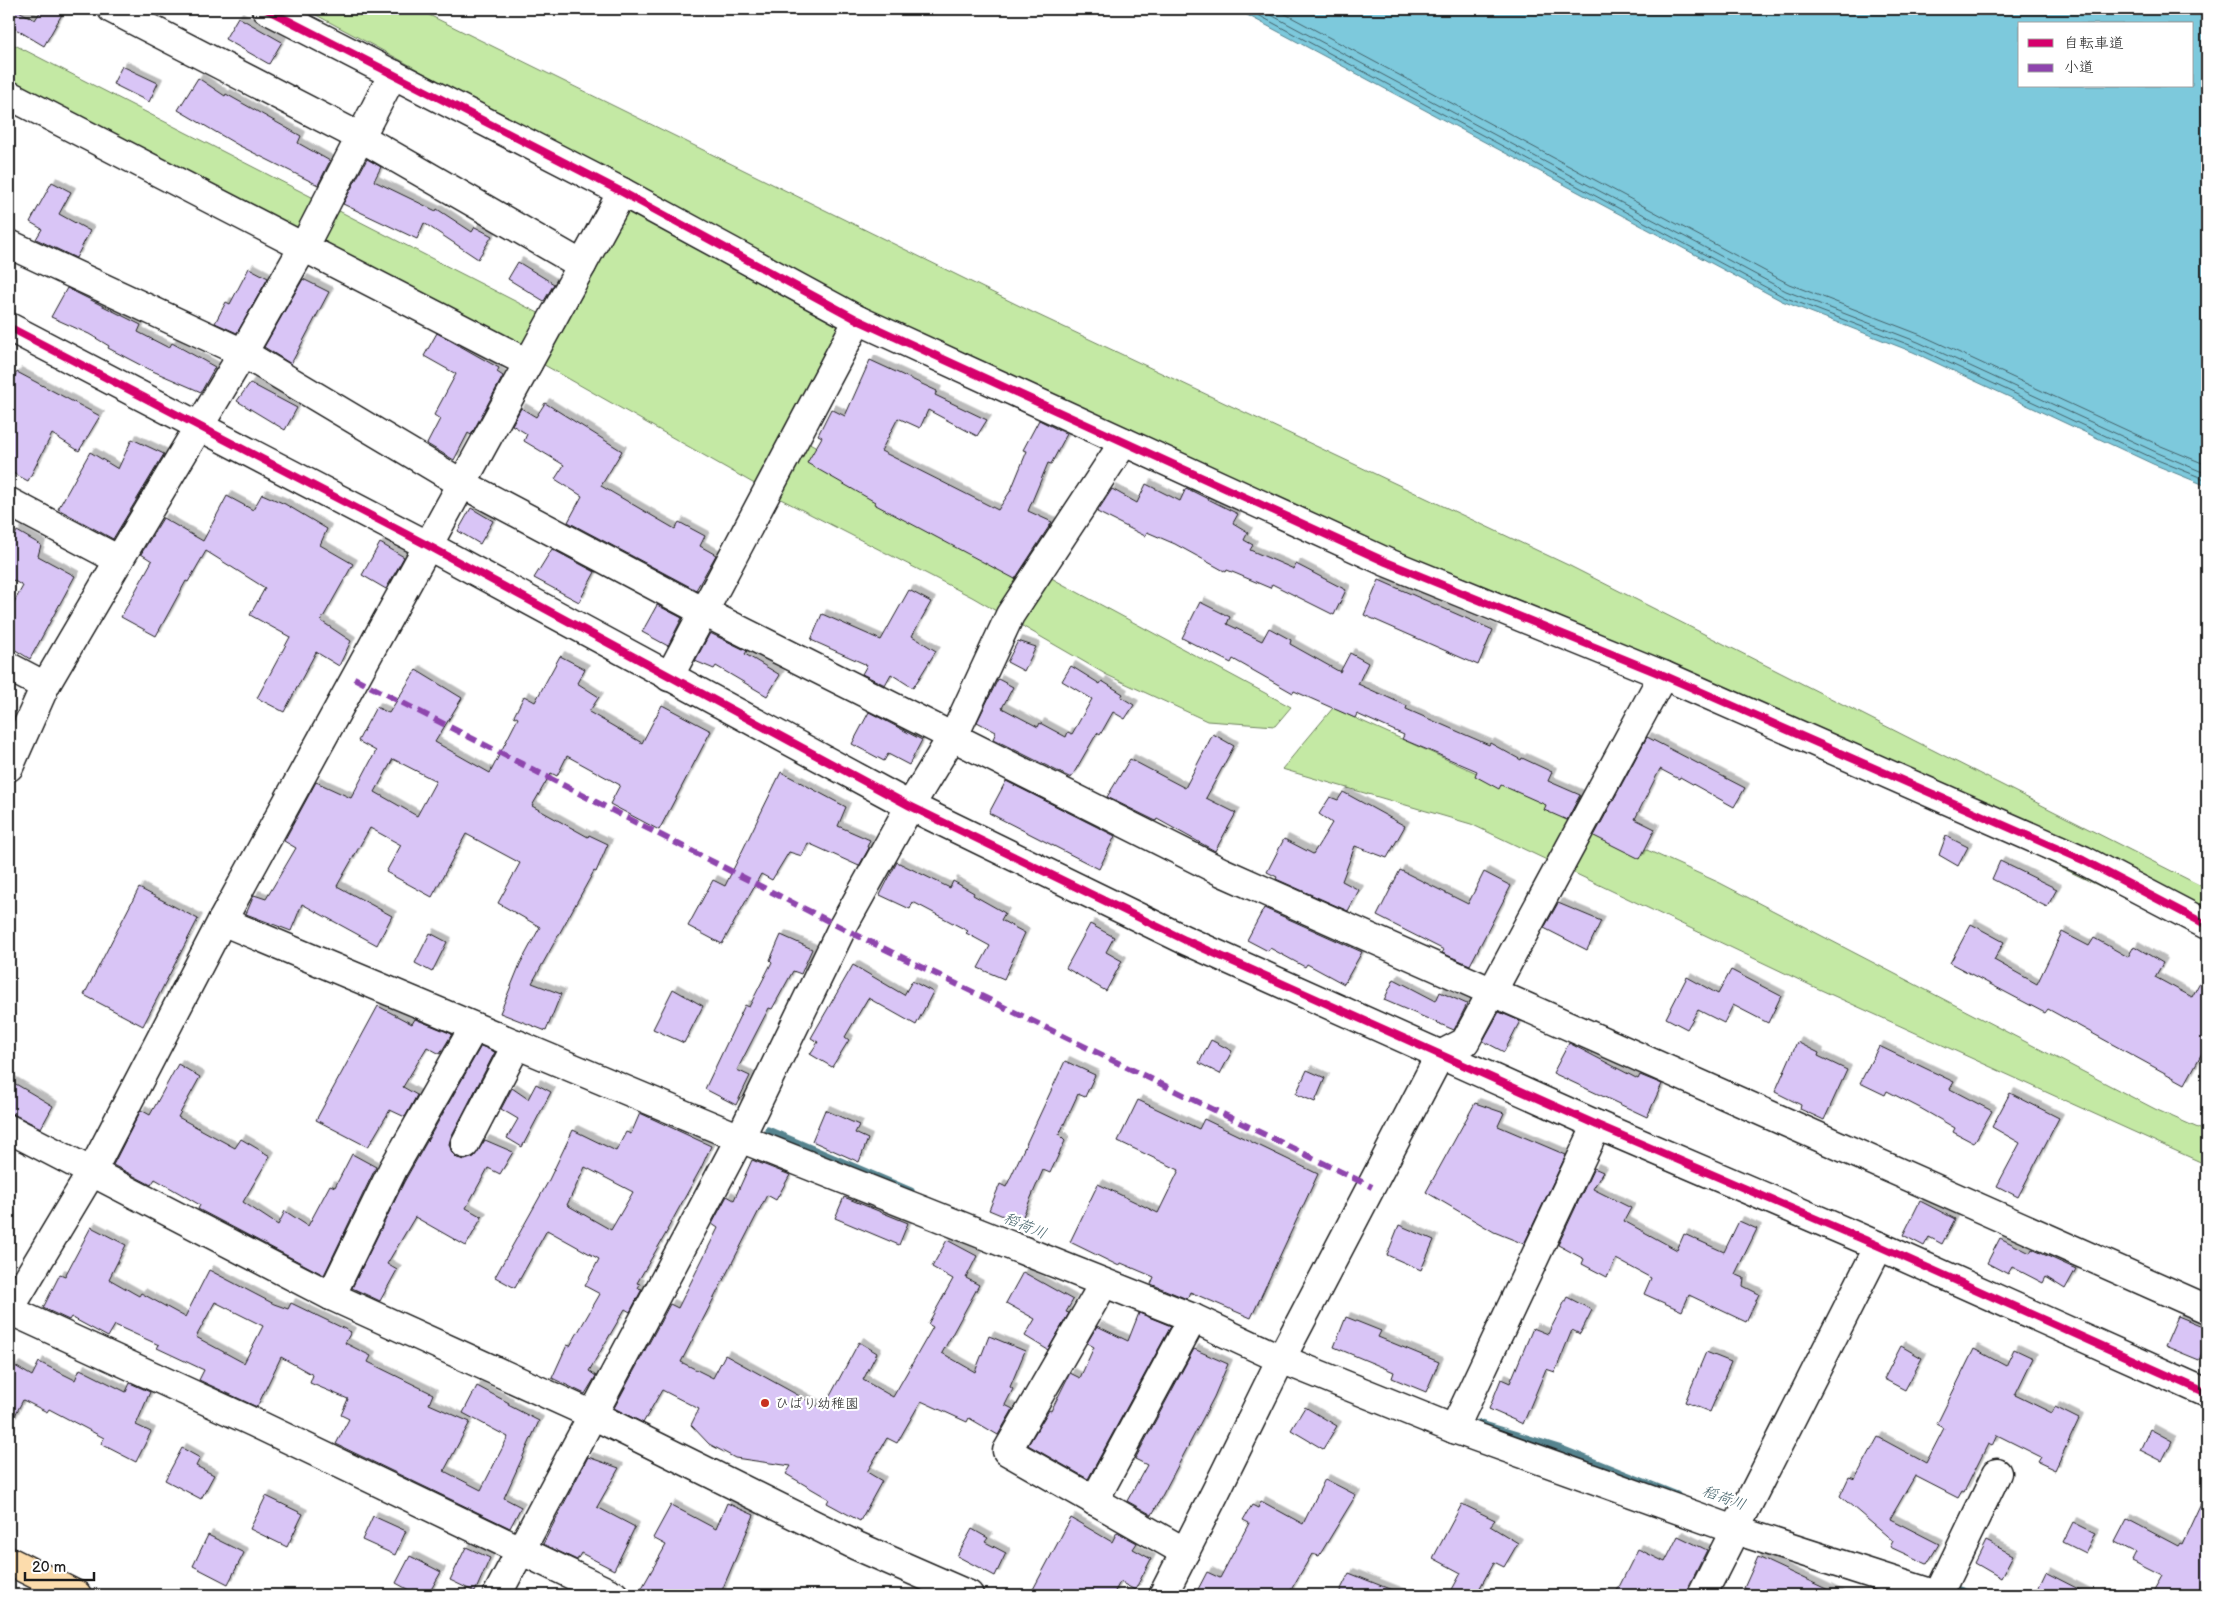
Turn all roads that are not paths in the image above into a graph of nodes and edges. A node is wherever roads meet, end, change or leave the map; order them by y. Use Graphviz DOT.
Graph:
graph roads {
  1 [pos="112,9"];
  2 [pos="266,9"];
  3 [pos="393,74"];
  4 [pos="9,95"];
  5 [pos="360,137"];
  6 [pos="622,192"];
  7 [pos="9,244"];
  8 [pos="304,246"];
  9 [pos="582,265"];
  10 [pos="858,320"];
  11 [pos="9,327"];
  12 [pos="243,353"];
  13 [pos="528,362"];
  14 [pos="199,427"];
  15 [pos="1124,442"];
  16 [pos="461,483"];
  17 [pos="9,502"];
  18 [pos="427,545"];
  19 [pos="119,560"];
  20 [pos="704,612"];
  21 [pos="9,667"];
  22 [pos="1663,675"];
  23 [pos="669,677"];
  24 [pos="45,686"];
  25 [pos="951,736"];
  26 [pos="9,767"];
  27 [pos="910,806"];
  28 [pos="222,921"];
  29 [pos="2207,925"];
  30 [pos="1492,992"];
  31 [pos="474,1027"];
  32 [pos="517,1044"];
  33 [pos="1440,1056"];
  34 [pos="1597,1126"];
  35 [pos="9,1129"];
  36 [pos="740,1138"];
  37 [pos="465,1144"];
  38 [pos="91,1173"];
  39 [pos="1879,1246"];
  40 [pos="1104,1283"];
  41 [pos="331,1296"];
  42 [pos="2207,1308"];
  43 [pos="1192,1318"];
  44 [pos="1281,1359"];
  45 [pos="2207,1393"];
  46 [pos="593,1415"];
  47 [pos="1454,1428"];
  48 [pos="1997,1473"];
  49 [pos="1094,1501"];
  50 [pos="1735,1529"];
  51 [pos="520,1551"];
  52 [pos="1185,1552"];
  53 [pos="9,1561"];
  54 [pos="1942,1587"];
  55 [pos="77,1595"];
  56 [pos="497,1595"];
  57 [pos="614,1595"];
  58 [pos="969,1595"];
  59 [pos="1163,1595"];
  60 [pos="1702,1595"];
  1 -- 5 [label="street"];
  2 -- 3 [label="street"];
  3 -- 5 [label="street"];
  3 -- 6 [label="street"];
  4 -- 8 [label="street"];
  5 -- 8 [label="street"];
  5 -- 9 [label="street"];
  6 -- 9 [label="street"];
  6 -- 10 [label="street"];
  7 -- 12 [label="street"];
  8 -- 12 [label="street"];
  8 -- 13 [label="street"];
  9 -- 13 [label="street"];
  10 -- 15 [label="street"];
  10 -- 20 [label="street"];
  11 -- 14 [label="street"];
  12 -- 14 [label="street"];
  12 -- 16 [label="street"];
  13 -- 16 [label="street"];
  14 -- 18 [label="street"];
  14 -- 19 [label="street"];
  15 -- 22 [label="street"];
  15 -- 25 [label="street"];
  16 -- 18 [label="street"];
  16 -- 20 [label="street"];
  17 -- 19 [label="street"];
  18 -- 23 [label="street"];
  18 -- 28 [label="street"];
  19 -- 24 [label="street"];
  20 -- 23 [label="street"];
  20 -- 25 [label="street"];
  21 -- 24 [label="street"];
  22 -- 29 [label="street"];
  22 -- 30 [label="street"];
  23 -- 27 [label="street"];
  24 -- 26 [label="street"];
  25 -- 27 [label="street"];
  25 -- 30 [label="street"];
  27 -- 33 [label="street"];
  27 -- 36 [label="street"];
  28 -- 31 [label="street"];
  28 -- 38 [label="street"];
  30 -- 33 [label="street"];
  30 -- 42 [label="street"];
  31 -- 32 [label="street"];
  31 -- 41 [label="street"];
  32 -- 36 [label="street"];
  32 -- 37 [label="street"];
  33 -- 34 [label="street"];
  33 -- 44 [label="street"];
  34 -- 39 [label="street"];
  34 -- 47 [label="street"];
  35 -- 38 [label="street"];
  36 -- 40 [label="street"];
  36 -- 46 [label="street"];
  38 -- 41 [label="street"];
  38 -- 51 [label="street"];
  39 -- 45 [label="street"];
  39 -- 50 [label="street"];
  40 -- 43 [label="street"];
  40 -- 49 [label="street"];
  41 -- 46 [label="street"];
  43 -- 44 [label="street"];
  43 -- 49 [label="street"];
  44 -- 47 [label="street"];
  44 -- 52 [label="street"];
  46 -- 51 [label="street"];
  46 -- 58 [label="street"];
  47 -- 50 [label="street"];
  48 -- 54 [label="street"];
  49 -- 52 [label="street"];
  50 -- 54 [label="street"];
  50 -- 60 [label="street"];
  51 -- 56 [label="street"];
  51 -- 57 [label="street"];
  52 -- 59 [label="street"];
  53 -- 55 [label="main road"];
}
